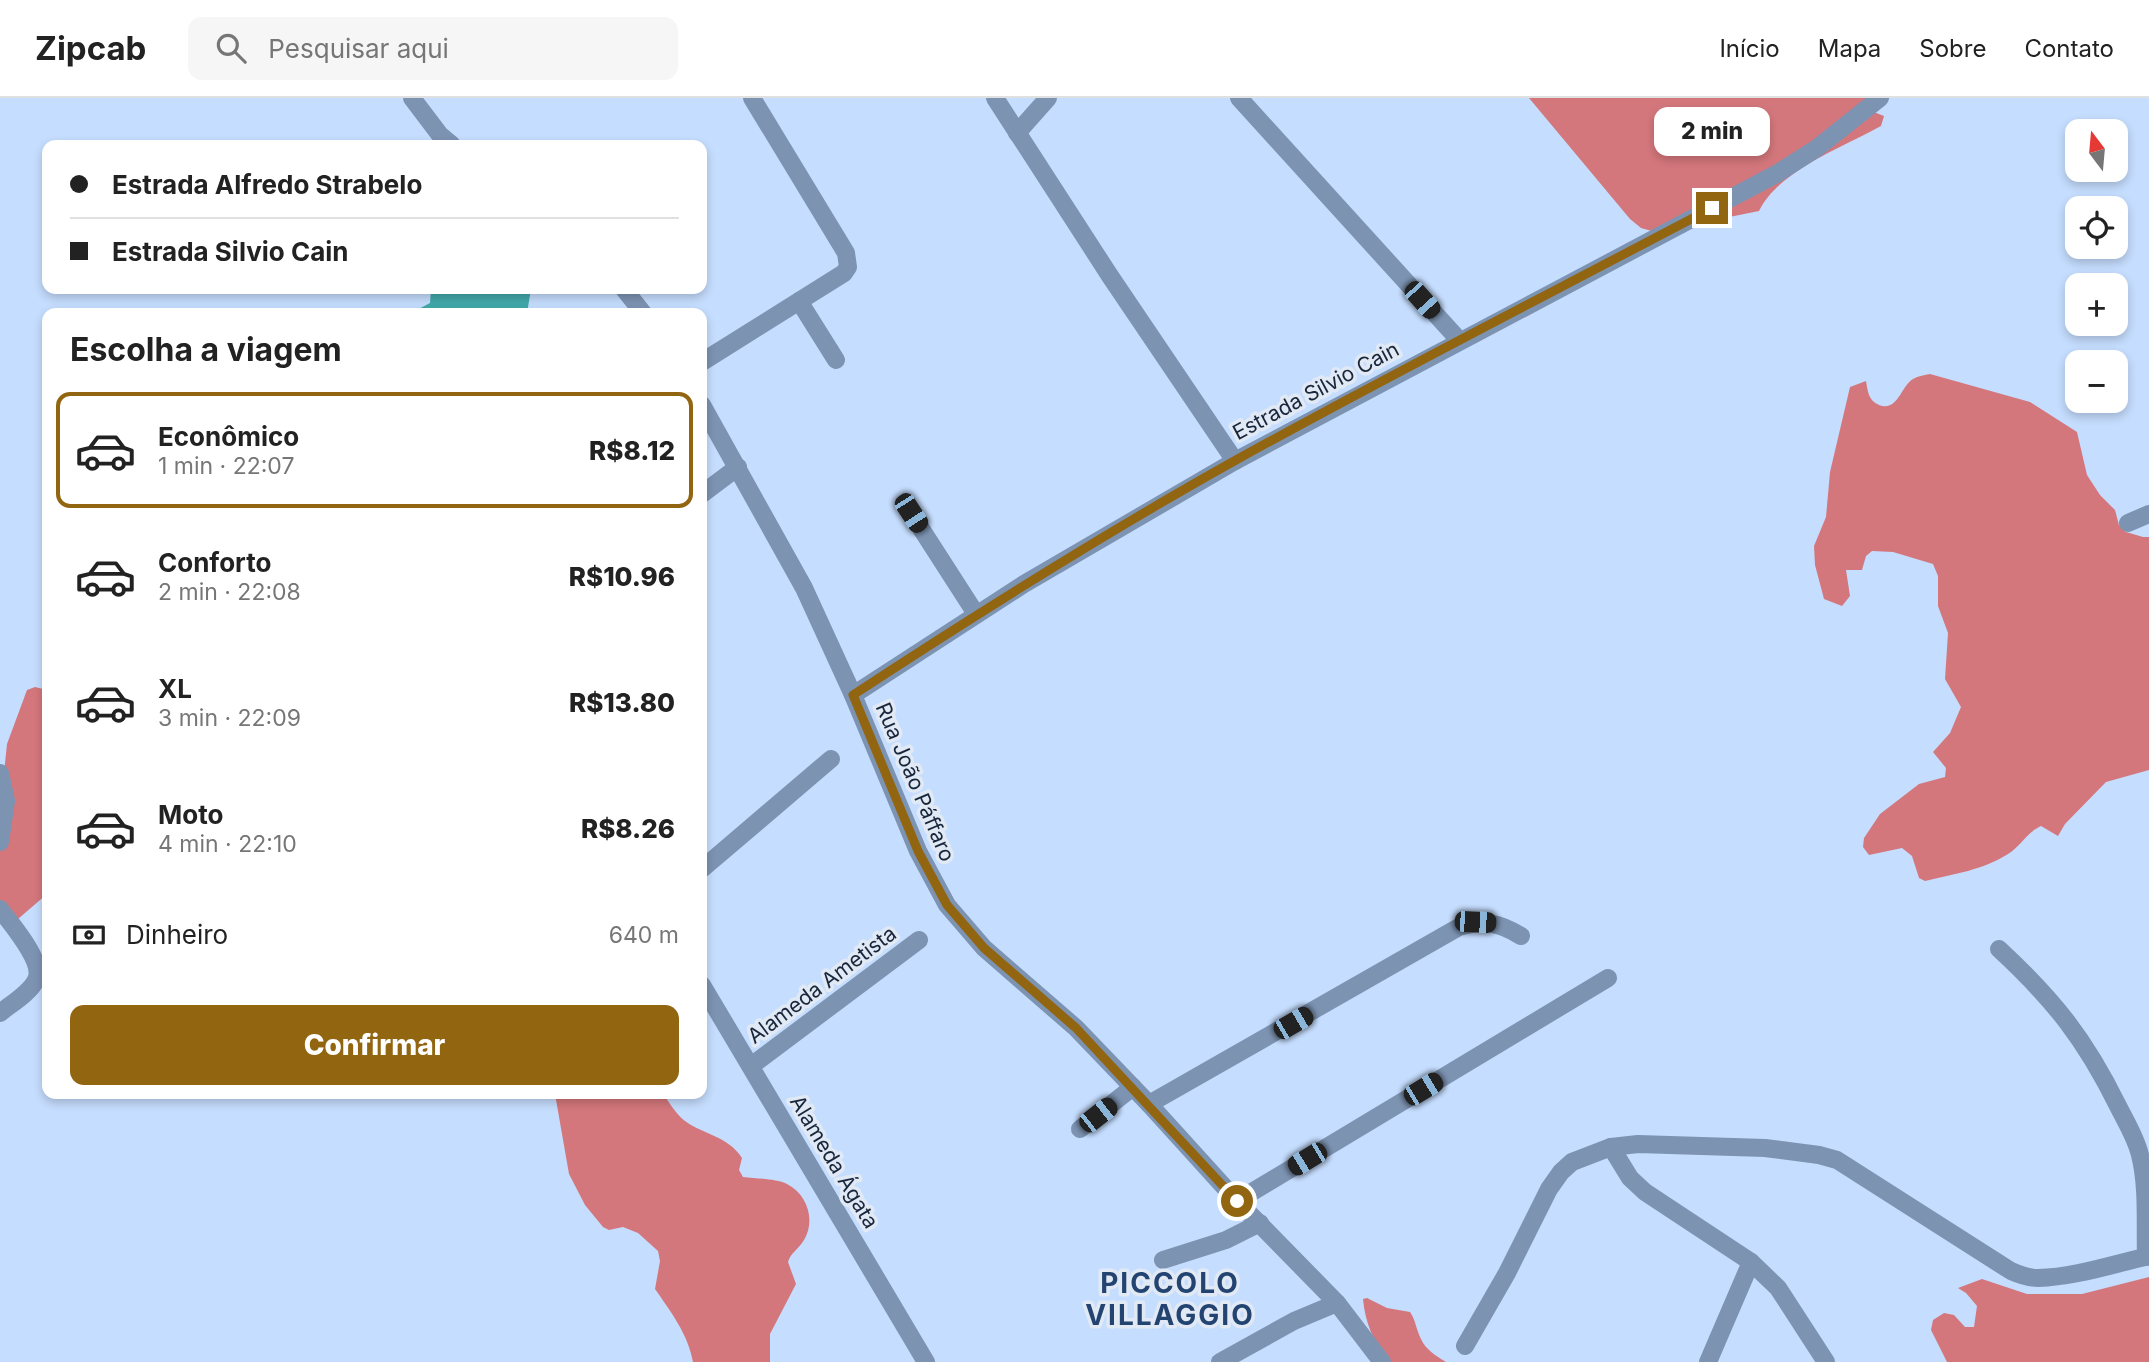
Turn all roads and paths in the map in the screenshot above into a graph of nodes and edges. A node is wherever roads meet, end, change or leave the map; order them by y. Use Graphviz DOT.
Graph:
graph roads {
  1 [pos="412,98"];
  2 [pos="752,98"];
  3 [pos="995,98"];
  4 [pos="1048,98"];
  5 [pos="1239,98"];
  6 [pos="1880,98"];
  7 [pos="1017,133"];
  8 [pos="446,140"];
  9 [pos="628,294"];
  10 [pos="799,301"];
  11 [pos="639,308"];
  12 [pos="1459,340"];
  13 [pos="707,359"];
  14 [pos="836,360"];
  15 [pos="707,414"];
  16 [pos="1235,461"];
  17 [pos="738,467"];
  18 [pos="707,490"];
  19 [pos="911,513"];
  20 [pos="2149,514"];
  21 [pos="2128,523"];
  22 [pos="976,614"];
  23 [pos="853,695"];
  24 [pos="831,759"];
  25 [pos="0,773"];
  26 [pos="0,842"];
  27 [pos="707,865"];
  28 [pos="0,909"];
  29 [pos="1521,936"];
  30 [pos="919,940"];
  31 [pos="1999,949"];
  32 [pos="1608,978"];
  33 [pos="707,993"];
  34 [pos="0,1013"];
  35 [pos="751,1066"];
  36 [pos="1133,1087"];
  37 [pos="1149,1104"];
  38 [pos="1080,1129"];
  39 [pos="1611,1147"];
  40 [pos="1237,1201"];
  41 [pos="1260,1223"];
  42 [pos="2147,1256"];
  43 [pos="1163,1260"];
  44 [pos="1751,1262"];
  45 [pos="1337,1303"];
  46 [pos="1465,1346"];
  47 [pos="926,1362"];
  48 [pos="1220,1362"];
  49 [pos="1382,1362"];
  50 [pos="1708,1362"];
  51 [pos="1826,1362"];
  1 -- 8 [label="street"];
  2 -- 10 [label="street"];
  3 -- 7 [label="street"];
  4 -- 7 [label="street"];
  5 -- 12 [label="street"];
  6 -- 12 [label="street, Estrada Silvio Cain"];
  7 -- 16 [label="street"];
  9 -- 11 [label="street"];
  10 -- 13 [label="street"];
  10 -- 14 [label="street"];
  12 -- 16 [label="street, Estrada Silvio Cain"];
  15 -- 17 [label="street, Rua João Páffaro"];
  16 -- 22 [label="street, Estrada Silvio Cain"];
  17 -- 18 [label="street"];
  17 -- 23 [label="street, Rua João Páffaro"];
  19 -- 22 [label="street"];
  20 -- 21 [label="street"];
  22 -- 23 [label="street, Estrada Silvio Cain"];
  23 -- 36 [label="street, Rua João Páffaro"];
  24 -- 27 [label="street"];
  25 -- 26 [label="street"];
  28 -- 34 [label="street"];
  29 -- 37 [label="street"];
  30 -- 35 [label="street, Alameda Ametista"];
  31 -- 42 [label="street"];
  32 -- 40 [label="street"];
  33 -- 35 [label="street, Alameda Ágata"];
  35 -- 47 [label="street, Alameda Ágata"];
  36 -- 37 [label="street, Rua João Páffaro"];
  36 -- 38 [label="street"];
  37 -- 40 [label="street, Rua João Páffaro"];
  39 -- 42 [label="street"];
  39 -- 44 [label="street"];
  39 -- 46 [label="street"];
  40 -- 41 [label="street, Rua João Páffaro"];
  41 -- 43 [label="street"];
  41 -- 45 [label="street, Rua João Páffaro"];
  44 -- 50 [label="street"];
  44 -- 51 [label="street"];
  45 -- 48 [label="street"];
  45 -- 49 [label="street, Rua João Páffaro"];
}
